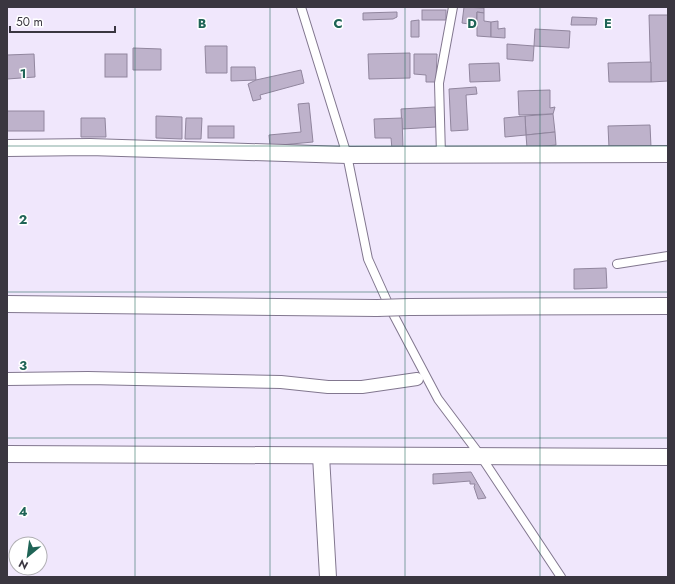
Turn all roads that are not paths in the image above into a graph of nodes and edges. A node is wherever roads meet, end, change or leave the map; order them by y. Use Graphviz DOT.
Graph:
graph roads {
  1 [pos="300,7"];
  2 [pos="453,7"];
  3 [pos="7,148"];
  4 [pos="668,154"];
  5 [pos="347,155"];
  6 [pos="441,155"];
  7 [pos="668,256"];
  8 [pos="617,264"];
  9 [pos="7,304"];
  10 [pos="668,306"];
  11 [pos="417,378"];
  12 [pos="7,379"];
  13 [pos="7,454"];
  14 [pos="480,455"];
  15 [pos="321,456"];
  16 [pos="668,457"];
  17 [pos="328,577"];
  18 [pos="561,577"];
  1 -- 5 [label="lane"];
  2 -- 6 [label="lane"];
  3 -- 5 [label="street"];
  4 -- 6 [label="street"];
  5 -- 6 [label="street"];
  5 -- 14 [label="lane"];
  7 -- 8 [label="lane"];
  9 -- 10 [label="street, bridge"];
  11 -- 12 [label="street"];
  13 -- 15 [label="street"];
  14 -- 15 [label="street"];
  14 -- 16 [label="street"];
  14 -- 18 [label="lane"];
  15 -- 17 [label="street"];
}
